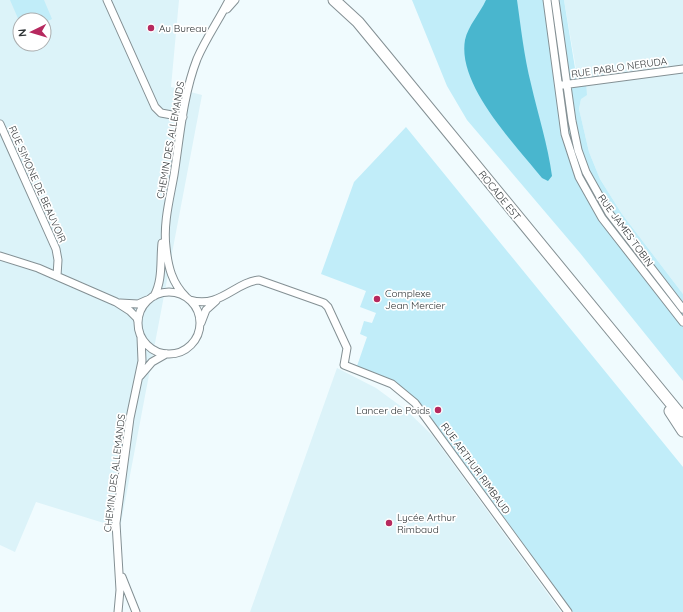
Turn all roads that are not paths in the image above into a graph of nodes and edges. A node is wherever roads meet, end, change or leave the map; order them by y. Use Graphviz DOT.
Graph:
graph roads {
  1 [pos="108,0"];
  2 [pos="229,0"];
  3 [pos="236,0"];
  4 [pos="334,0"];
  5 [pos="343,0"];
  6 [pos="547,0"];
  7 [pos="555,0"];
  8 [pos="219,18"];
  9 [pos="358,22"];
  10 [pos="683,69"];
  11 [pos="566,85"];
  12 [pos="558,86"];
  13 [pos="183,117"];
  14 [pos="0,124"];
  15 [pos="166,223"];
  16 [pos="0,256"];
  17 [pos="57,276"];
  18 [pos="223,296"];
  19 [pos="152,297"];
  20 [pos="188,299"];
  21 [pos="116,302"];
  22 [pos="683,309"];
  23 [pos="683,322"];
  24 [pos="138,323"];
  25 [pos="200,327"];
  26 [pos="141,337"];
  27 [pos="166,354"];
  28 [pos="643,369"];
  29 [pos="137,384"];
  30 [pos="683,418"];
  31 [pos="683,431"];
  32 [pos="119,566"];
  33 [pos="118,612"];
  34 [pos="136,612"];
  35 [pos="568,612"];
  1 -- 13 [label="street"];
  2 -- 8 [label="street, CHEMIN DES ALLEMANDS"];
  3 -- 8 [label="street, CHEMIN DES ALLEMANDS"];
  4 -- 9 [label="main road, ROCADE EST"];
  5 -- 9 [label="main road, ROCADE EST"];
  6 -- 12 [label="street, RUE JAMES TOBIN"];
  7 -- 11 [label="street, RUE JAMES TOBIN"];
  8 -- 13 [label="street, CHEMIN DES ALLEMANDS"];
  9 -- 28 [label="main road, ROCADE EST"];
  10 -- 11 [label="street, RUE PABLO NERUDA"];
  11 -- 12 [label="street, RUE PABLO NERUDA"];
  11 -- 22 [label="street, RUE JAMES TOBIN"];
  12 -- 23 [label="street, RUE JAMES TOBIN"];
  13 -- 15 [label="street, CHEMIN DES ALLEMANDS"];
  14 -- 17 [label="street, RUE SIMONE DE BEAUVOIR"];
  15 -- 19 [label="street, CHEMIN DES ALLEMANDS"];
  15 -- 20 [label="street, CHEMIN DES ALLEMANDS"];
  16 -- 17 [label="street"];
  17 -- 21 [label="street"];
  18 -- 20 [label="street"];
  18 -- 25 [label="street"];
  18 -- 35 [label="street, RUE ARTHUR RIMBAUD"];
  19 -- 20 [label="street"];
  19 -- 21 [label="street"];
  19 -- 24 [label="street"];
  20 -- 25 [label="street"];
  21 -- 24 [label="street"];
  24 -- 26 [label="street"];
  25 -- 27 [label="street"];
  26 -- 27 [label="street"];
  26 -- 29 [label="street, CHEMIN DES ALLEMANDS"];
  27 -- 29 [label="street, CHEMIN DES ALLEMANDS"];
  28 -- 30 [label="main road, ROCADE EST"];
  28 -- 31 [label="main road, ROCADE EST"];
  29 -- 32 [label="street, CHEMIN DES ALLEMANDS"];
  32 -- 33 [label="street, CHEMIN DES ALLEMANDS"];
  32 -- 34 [label="street, CHEMIN DES ALLEMANDS"];
}
